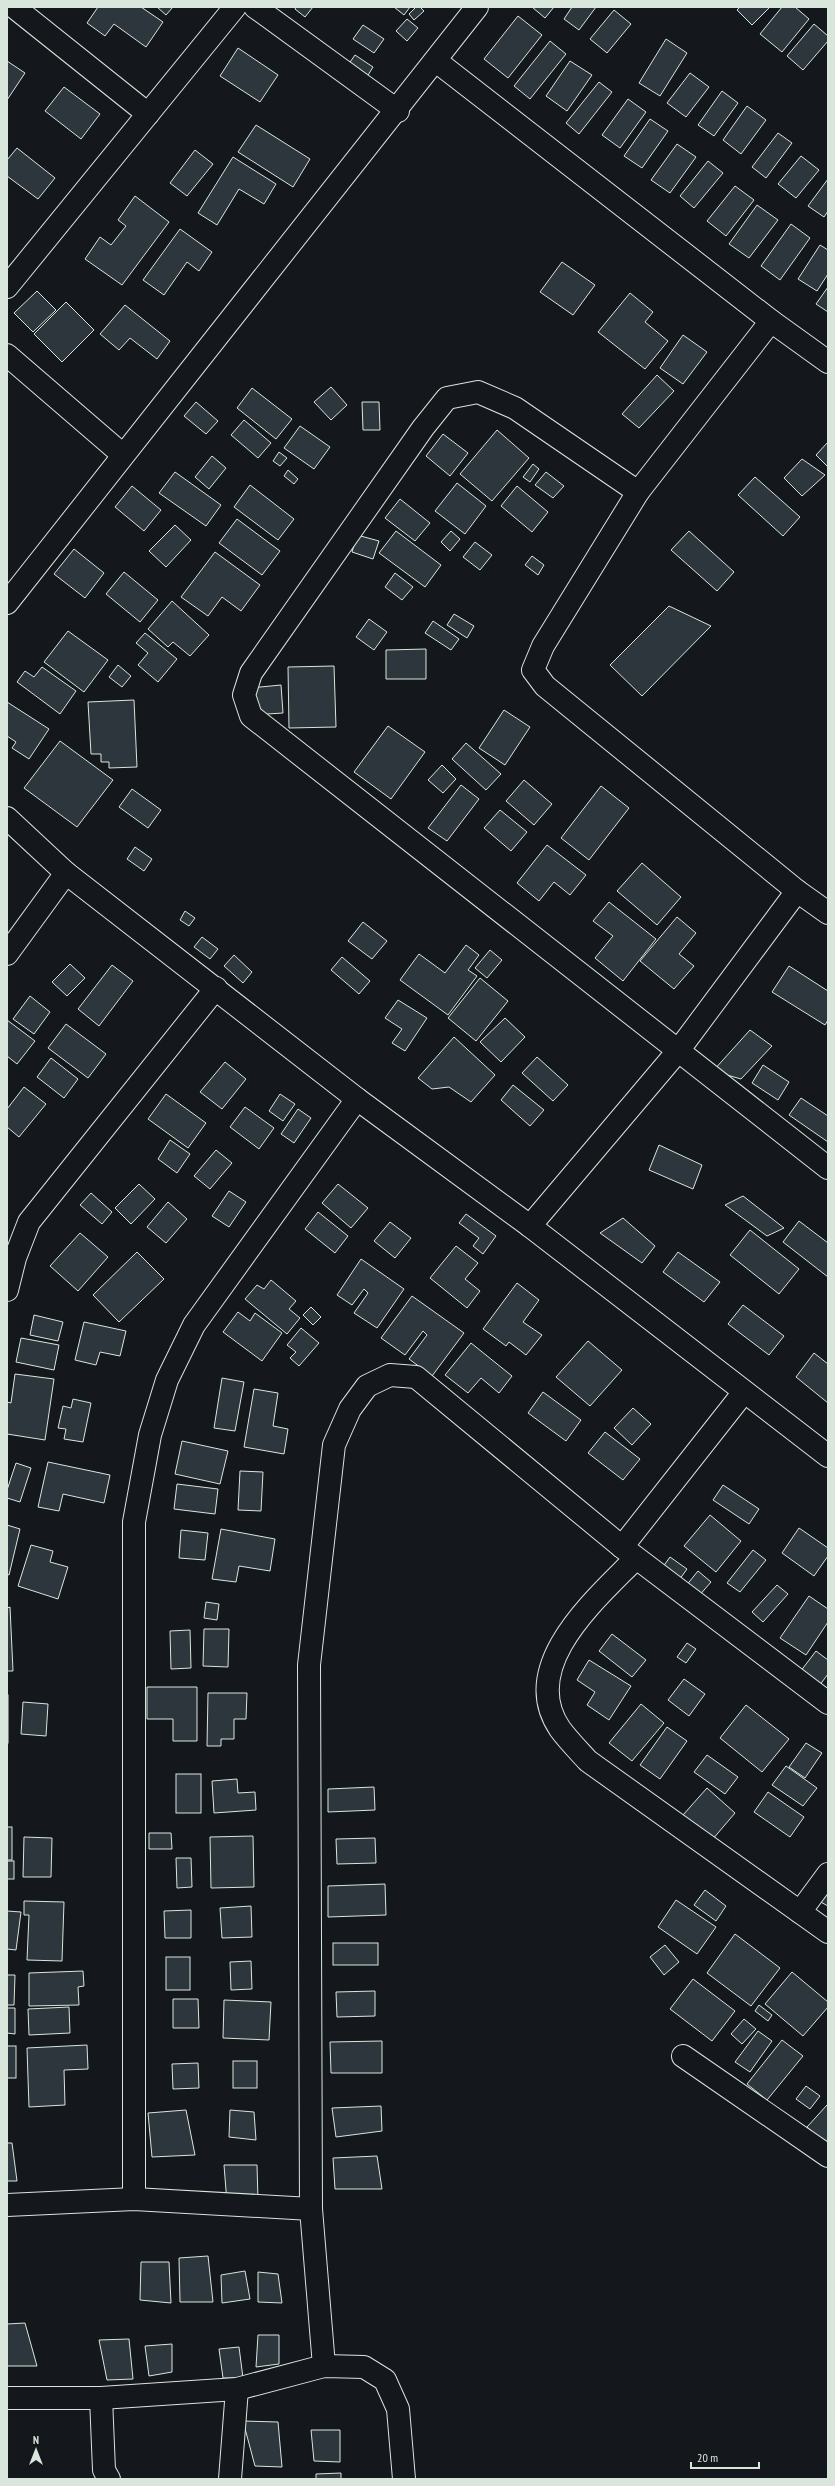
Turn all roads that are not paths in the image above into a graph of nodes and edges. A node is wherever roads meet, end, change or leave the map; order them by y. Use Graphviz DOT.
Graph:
graph roads {
  1 [pos="14,7"];
  2 [pos="235,7"];
  3 [pos="255,7"];
  4 [pos="477,7"];
  5 [pos="436,61"];
  6 [pos="398,110"];
  7 [pos="148,114"];
  8 [pos="7,287"];
  9 [pos="771,321"];
  10 [pos="7,355"];
  11 [pos="827,359"];
  12 [pos="123,455"];
  13 [pos="638,492"];
  14 [pos="7,603"];
  15 [pos="7,818"];
  16 [pos="66,873"];
  17 [pos="797,891"];
  18 [pos="828,913"];
  19 [pos="7,954"];
  20 [pos="216,988"];
  21 [pos="678,1051"];
  22 [pos="357,1099"];
  23 [pos="828,1168"];
  24 [pos="530,1226"];
  25 [pos="11,1258"];
  26 [pos="7,1290"];
  27 [pos="744,1392"];
  28 [pos="828,1456"];
  29 [pos="628,1553"];
  30 [pos="828,1703"];
  31 [pos="828,1874"];
  32 [pos="800,1912"];
  33 [pos="828,1932"];
  34 [pos="683,2056"];
  35 [pos="828,2156"];
  36 [pos="134,2199"];
  37 [pos="7,2205"];
  38 [pos="311,2209"];
  39 [pos="324,2366"];
  40 [pos="236,2389"];
  41 [pos="7,2398"];
  42 [pos="101,2398"];
  43 [pos="109,2479"];
  44 [pos="230,2479"];
  45 [pos="404,2479"];
  1 -- 7 [label="street"];
  2 -- 7 [label="street"];
  3 -- 6 [label="street"];
  4 -- 5 [label="street"];
  5 -- 6 [label="street"];
  5 -- 9 [label="street"];
  6 -- 12 [label="street"];
  7 -- 8 [label="street"];
  9 -- 11 [label="street"];
  9 -- 13 [label="street"];
  10 -- 12 [label="street"];
  12 -- 14 [label="street"];
  13 -- 17 [label="street"];
  13 -- 21 [label="street"];
  15 -- 16 [label="street"];
  16 -- 19 [label="street"];
  16 -- 20 [label="street"];
  17 -- 18 [label="street"];
  17 -- 21 [label="street"];
  20 -- 22 [label="street"];
  20 -- 25 [label="street"];
  21 -- 23 [label="street"];
  21 -- 24 [label="street"];
  22 -- 24 [label="street"];
  22 -- 36 [label="street"];
  24 -- 27 [label="street"];
  25 -- 26 [label="street"];
  27 -- 28 [label="street"];
  27 -- 29 [label="street"];
  29 -- 30 [label="street"];
  29 -- 32 [label="street"];
  29 -- 38 [label="street"];
  31 -- 32 [label="street"];
  32 -- 33 [label="street"];
  34 -- 35 [label="street"];
  36 -- 37 [label="street"];
  36 -- 38 [label="street"];
  38 -- 39 [label="street"];
  39 -- 40 [label="street"];
  39 -- 45 [label="street"];
  40 -- 42 [label="street"];
  40 -- 44 [label="street"];
  41 -- 42 [label="street"];
  42 -- 43 [label="street"];
}
